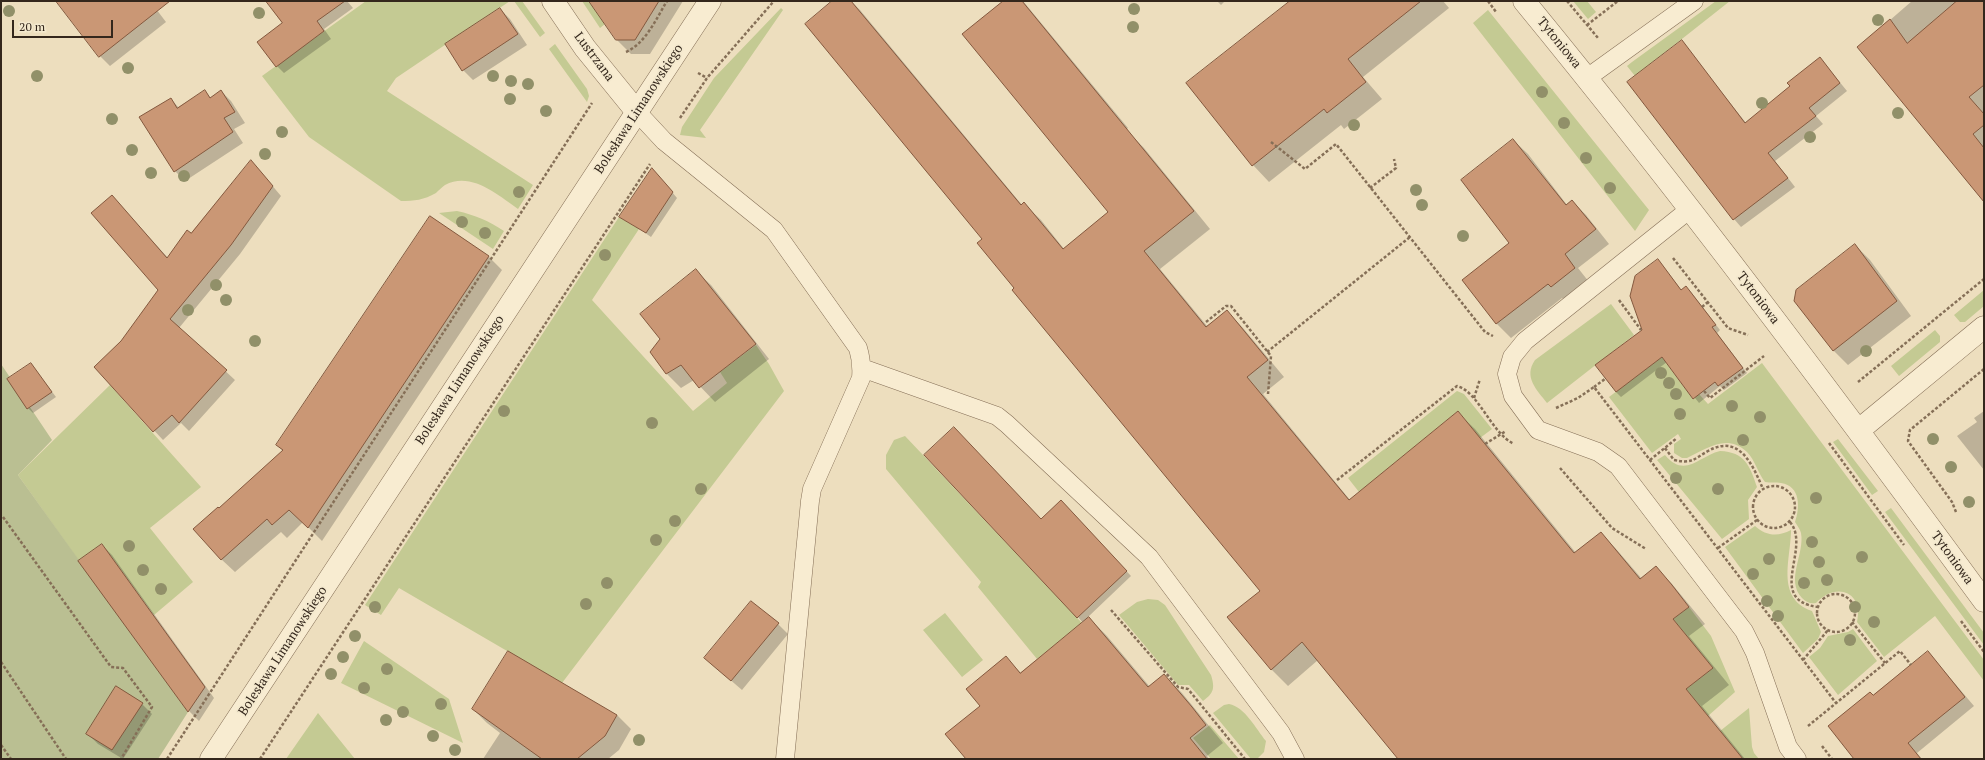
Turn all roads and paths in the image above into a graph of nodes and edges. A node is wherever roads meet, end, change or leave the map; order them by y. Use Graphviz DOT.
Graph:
graph roads {
  1 [pos="553,1"];
  2 [pos="710,1"];
  3 [pos="774,1"];
  4 [pos="1488,1"];
  5 [pos="1524,1"];
  6 [pos="1567,1"];
  7 [pos="1618,1"];
  8 [pos="1694,1"];
  9 [pos="1498,13"];
  10 [pos="1587,25"];
  11 [pos="1614,59"];
  12 [pos="1587,78"];
  13 [pos="588,111"];
  14 [pos="637,112"];
  15 [pos="664,141"];
  16 [pos="1271,142"];
  17 [pos="1394,159"];
  18 [pos="1370,188"];
  19 [pos="1690,209"];
  20 [pos="1662,232"];
  21 [pos="1410,237"];
  22 [pos="1984,280"];
  23 [pos="1708,302"];
  24 [pos="1702,307"];
  25 [pos="1206,322"];
  26 [pos="1984,327"];
  27 [pos="1499,336"];
  28 [pos="1752,340"];
  29 [pos="1760,351"];
  30 [pos="1267,352"];
  31 [pos="1764,356"];
  32 [pos="1768,362"];
  33 [pos="862,368"];
  34 [pos="1984,369"];
  35 [pos="1605,379"];
  36 [pos="1594,387"];
  37 [pos="1704,391"];
  38 [pos="1268,394"];
  39 [pos="1836,400"];
  40 [pos="1859,430"];
  41 [pos="1824,437"];
  42 [pos="1677,438"];
  43 [pos="1519,446"];
  44 [pos="1665,448"];
  45 [pos="1650,460"];
  46 [pos="1558,466"];
  47 [pos="1337,480"];
  48 [pos="1763,489"];
  49 [pos="1957,515"];
  50 [pos="3,518"];
  51 [pos="1757,520"];
  52 [pos="1790,522"];
  53 [pos="1718,548"];
  54 [pos="1648,550"];
  55 [pos="1908,550"];
  56 [pos="1984,601"];
  57 [pos="1818,607"];
  58 [pos="1112,610"];
  59 [pos="1960,620"];
  60 [pos="1852,622"];
  61 [pos="1828,630"];
  62 [pos="1984,652"];
  63 [pos="1803,660"];
  64 [pos="1,662"];
  65 [pos="1885,663"];
  66 [pos="1911,665"];
  67 [pos="1809,730"];
  68 [pos="1818,741"];
  69 [pos="1,745"];
  70 [pos="787,757"];
  71 [pos="11,759"];
  72 [pos="66,759"];
  73 [pos="121,759"];
  74 [pos="167,759"];
  75 [pos="211,759"];
  76 [pos="260,759"];
  77 [pos="1245,759"];
  78 [pos="1295,759"];
  79 [pos="1797,759"];
  80 [pos="1832,759"];
  1 -- 14 [label="street, Lustrzana"];
  2 -- 14 [label="street, Bolesława Limanowskiego"];
  3 -- 15 [label="path"];
  4 -- 9 [label="path"];
  5 -- 12 [label="street, Tytoniowa"];
  6 -- 10 [label="path"];
  7 -- 10 [label="path"];
  8 -- 11 [label="lane"];
  10 -- 11 [label="path"];
  11 -- 12 [label="lane"];
  12 -- 19 [label="street, Tytoniowa"];
  13 -- 74 [label="path"];
  14 -- 15 [label="lane"];
  14 -- 75 [label="street, Bolesława Limanowskiego"];
  15 -- 33 [label="lane"];
  15 -- 76 [label="path"];
  16 -- 18 [label="path"];
  17 -- 18 [label="path"];
  18 -- 21 [label="path"];
  19 -- 20 [label="lane"];
  19 -- 39 [label="street, Tytoniowa"];
  20 -- 23 [label="path"];
  20 -- 79 [label="lane"];
  21 -- 27 [label="path"];
  21 -- 30 [label="path"];
  22 -- 39 [label="path"];
  23 -- 24 [label="path"];
  23 -- 28 [label="path"];
  25 -- 30 [label="path"];
  26 -- 40 [label="street"];
  29 -- 31 [label="path"];
  30 -- 38 [label="path"];
  31 -- 32 [label="path"];
  31 -- 37 [label="path"];
  33 -- 70 [label="lane"];
  33 -- 78 [label="lane"];
  34 -- 49 [label="path"];
  35 -- 36 [label="path"];
  39 -- 40 [label="street, Tytoniowa"];
  40 -- 56 [label="street, Tytoniowa"];
  41 -- 55 [label="path"];
  42 -- 44 [label="path"];
  43 -- 47 [label="path"];
  44 -- 45 [label="path"];
  44 -- 48 [label="path"];
  46 -- 54 [label="path"];
  48 -- 51 [label="path"];
  48 -- 52 [label="path"];
  50 -- 73 [label="path"];
  51 -- 52 [label="path"];
  51 -- 53 [label="path"];
  52 -- 57 [label="path"];
  57 -- 60 [label="path"];
  57 -- 61 [label="path"];
  58 -- 77 [label="path"];
  59 -- 62 [label="path"];
  60 -- 61 [label="path"];
  60 -- 65 [label="path"];
  61 -- 63 [label="path"];
  64 -- 72 [label="path"];
  65 -- 66 [label="path"];
  65 -- 67 [label="path"];
  68 -- 80 [label="path"];
  69 -- 71 [label="path"];
}
